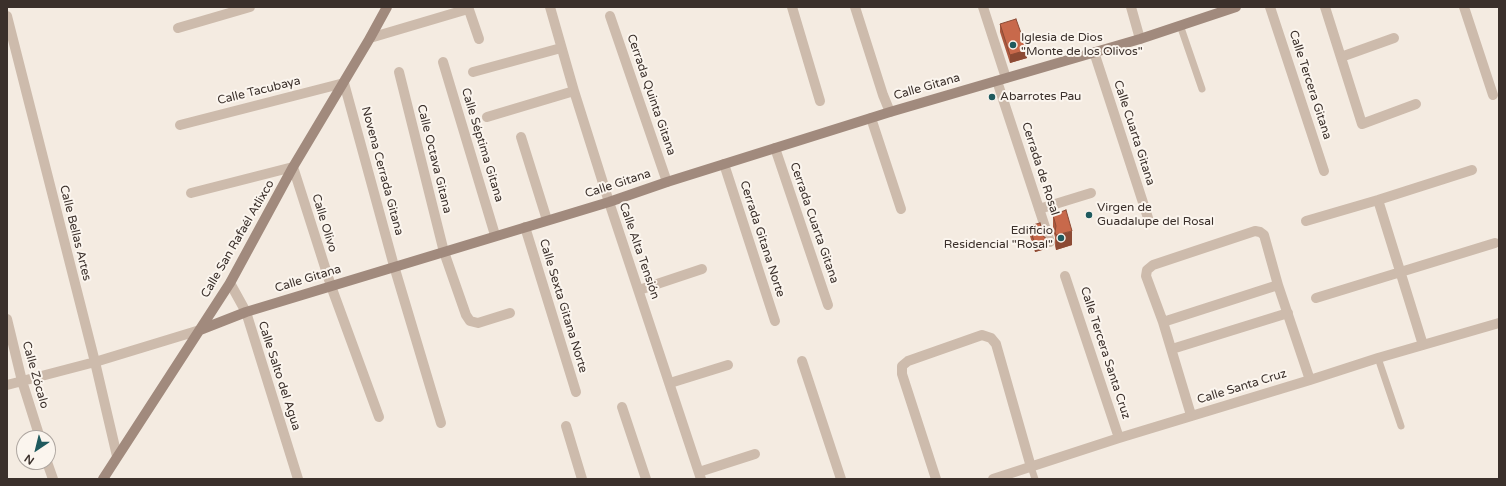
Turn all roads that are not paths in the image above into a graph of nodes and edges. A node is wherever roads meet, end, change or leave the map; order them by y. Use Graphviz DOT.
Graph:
graph roads {
  1 [pos="250,7"];
  2 [pos="387,7"];
  3 [pos="550,7"];
  4 [pos="792,7"];
  5 [pos="855,7"];
  6 [pos="983,7"];
  7 [pos="1131,7"];
  8 [pos="1236,7"];
  9 [pos="1270,7"];
  10 [pos="1325,7"];
  11 [pos="1464,7"];
  12 [pos="468,8"];
  13 [pos="1217,10"];
  14 [pos="7,16"];
  15 [pos="610,16"];
  16 [pos="1180,25"];
  17 [pos="178,28"];
  18 [pos="370,38"];
  19 [pos="479,38"];
  20 [pos="1394,38"];
  21 [pos="1140,39"];
  22 [pos="561,48"];
  23 [pos="1094,52"];
  24 [pos="1341,57"];
  25 [pos="443,62"];
  26 [pos="399,72"];
  27 [pos="473,72"];
  28 [pos="1001,79"];
  29 [pos="344,83"];
  30 [pos="1202,89"];
  31 [pos="574,91"];
  32 [pos="1493,95"];
  33 [pos="820,101"];
  34 [pos="1416,104"];
  35 [pos="890,112"];
  36 [pos="487,117"];
  37 [pos="871,118"];
  38 [pos="180,125"];
  39 [pos="521,137"];
  40 [pos="775,148"];
  41 [pos="724,164"];
  42 [pos="293,167"];
  43 [pos="1472,170"];
  44 [pos="1324,171"];
  45 [pos="667,182"];
  46 [pos="191,193"];
  47 [pos="1091,193"];
  48 [pos="1378,200"];
  49 [pos="609,202"];
  50 [pos="901,209"];
  51 [pos="1039,209"];
  52 [pos="547,220"];
  53 [pos="1149,221"];
  54 [pos="1306,221"];
  55 [pos="525,227"];
  56 [pos="495,235"];
  57 [pos="1050,242"];
  58 [pos="1495,243"];
  59 [pos="444,252"];
  60 [pos="394,266"];
  61 [pos="702,269"];
  62 [pos="1401,271"];
  63 [pos="1065,276"];
  64 [pos="230,283"];
  65 [pos="1278,285"];
  66 [pos="331,286"];
  67 [pos="639,290"];
  68 [pos="1316,298"];
  69 [pos="828,305"];
  70 [pos="246,312"];
  71 [pos="1288,313"];
  72 [pos="510,314"];
  73 [pos="7,319"];
  74 [pos="775,321"];
  75 [pos="1163,322"];
  76 [pos="1499,323"];
  77 [pos="200,330"];
  78 [pos="1422,345"];
  79 [pos="1172,349"];
  80 [pos="1378,358"];
  81 [pos="802,361"];
  82 [pos="94,362"];
  83 [pos="728,365"];
  84 [pos="1310,380"];
  85 [pos="22,381"];
  86 [pos="670,384"];
  87 [pos="7,385"];
  88 [pos="576,392"];
  89 [pos="622,407"];
  90 [pos="1191,415"];
  91 [pos="379,417"];
  92 [pos="441,423"];
  93 [pos="566,426"];
  94 [pos="1401,426"];
  95 [pos="37,430"];
  96 [pos="1119,438"];
  97 [pos="755,454"];
  98 [pos="117,456"];
  99 [pos="1031,467"];
  100 [pos="700,476"];
  101 [pos="103,479"];
  102 [pos="298,479"];
  103 [pos="582,479"];
  104 [pos="646,479"];
  105 [pos="841,479"];
  106 [pos="936,479"];
  107 [pos="993,479"];
  108 [pos="1035,479"];
  1 -- 17 [label="street"];
  2 -- 18 [label="street, Calle San Rafaél Atlixco"];
  3 -- 22 [label="street, Calle Alta Tensión"];
  4 -- 33 [label="street"];
  5 -- 35 [label="street"];
  6 -- 28 [label="street, Cerrada de Rosal"];
  7 -- 21 [label="street"];
  8 -- 13 [label="street, Calle Gitana"];
  9 -- 44 [label="street, Calle Tercera Gitana"];
  10 -- 24 [label="street"];
  11 -- 32 [label="street"];
  12 -- 18 [label="street"];
  12 -- 19 [label="street"];
  13 -- 16 [label="street, Calle Gitana"];
  14 -- 82 [label="street, Calle Bellas Artes"];
  15 -- 45 [label="street, Cerrada Quinta Gitana"];
  16 -- 21 [label="street, Calle Gitana"];
  16 -- 30 [label="lane"];
  18 -- 29 [label="street, Calle San Rafaél Atlixco"];
  20 -- 24 [label="street"];
  21 -- 23 [label="street, Calle Gitana"];
  22 -- 27 [label="street"];
  22 -- 31 [label="street, Calle Alta Tensión"];
  23 -- 28 [label="street, Calle Gitana"];
  23 -- 53 [label="street, Calle Cuarta Gitana"];
  24 -- 34 [label="street"];
  25 -- 56 [label="street, Calle Séptima Gitana"];
  26 -- 59 [label="street, Calle Octava Gitana"];
  28 -- 35 [label="street, Calle Gitana"];
  28 -- 51 [label="street, Cerrada de Rosal"];
  29 -- 38 [label="street, Calle Tacubaya"];
  29 -- 42 [label="street, Calle San Rafaél Atlixco"];
  29 -- 60 [label="street, Novena Cerrada Gitana"];
  31 -- 36 [label="street"];
  31 -- 49 [label="street, Calle Alta Tensión"];
  35 -- 37 [label="street, Calle Gitana"];
  37 -- 40 [label="street, Calle Gitana"];
  37 -- 50 [label="street"];
  39 -- 52 [label="street"];
  40 -- 41 [label="street, Calle Gitana"];
  40 -- 69 [label="street, Cerrada Cuarta Gitana"];
  41 -- 45 [label="street, Calle Gitana"];
  41 -- 74 [label="street, Cerrada Gitana Norte"];
  42 -- 46 [label="street"];
  42 -- 64 [label="street, Calle San Rafaél Atlixco"];
  42 -- 66 [label="street, Calle Olivo"];
  43 -- 48 [label="street"];
  45 -- 49 [label="street, Calle Gitana"];
  47 -- 51 [label="street"];
  48 -- 54 [label="street"];
  48 -- 62 [label="street"];
  49 -- 52 [label="street, Calle Gitana"];
  49 -- 67 [label="street, Calle Alta Tensión"];
  51 -- 57 [label="street, Cerrada de Rosal"];
  52 -- 55 [label="street, Calle Gitana"];
  55 -- 56 [label="street, Calle Gitana"];
  55 -- 88 [label="street, Calle Sexta Gitana Norte"];
  56 -- 59 [label="street, Calle Gitana"];
  58 -- 62 [label="street"];
  59 -- 60 [label="street, Calle Gitana"];
  59 -- 72 [label="street, Calle Octava Gitana"];
  60 -- 66 [label="street, Calle Gitana"];
  60 -- 92 [label="street, Novena Cerrada Gitana"];
  61 -- 67 [label="street"];
  62 -- 68 [label="street"];
  62 -- 78 [label="street"];
  63 -- 96 [label="street, Calle Tercera Santa Cruz"];
  64 -- 70 [label="street, Calle Salto del Agua"];
  64 -- 77 [label="street, Calle San Rafaél Atlixco"];
  65 -- 71 [label="street"];
  65 -- 75 [label="street"];
  65 -- 75 [label="street"];
  66 -- 70 [label="street, Calle Gitana"];
  66 -- 91 [label="street, Calle Olivo"];
  67 -- 86 [label="street, Calle Alta Tensión"];
  70 -- 77 [label="street, Calle Gitana"];
  70 -- 102 [label="street, Calle Salto del Agua"];
  71 -- 79 [label="street"];
  71 -- 84 [label="street"];
  73 -- 85 [label="street, Calle Zócalo"];
  75 -- 79 [label="street"];
  76 -- 78 [label="street, Calle Santa Cruz"];
  77 -- 82 [label="street, Calle Gitana"];
  77 -- 98 [label="street, Calle San Rafaél Atlixco"];
  78 -- 80 [label="street, Calle Santa Cruz"];
  79 -- 90 [label="street"];
  80 -- 84 [label="street, Calle Santa Cruz"];
  80 -- 94 [label="lane"];
  81 -- 105 [label="street"];
  82 -- 85 [label="street, Calle Gitana"];
  82 -- 98 [label="street, Calle Bellas Artes"];
  83 -- 86 [label="street"];
  84 -- 90 [label="street, Calle Santa Cruz"];
  85 -- 87 [label="street, Calle Gitana"];
  85 -- 95 [label="street, Calle Zócalo"];
  86 -- 100 [label="street, Calle Alta Tensión"];
  89 -- 104 [label="street"];
  90 -- 96 [label="street, Calle Santa Cruz"];
  93 -- 103 [label="street"];
  96 -- 99 [label="street, Calle Santa Cruz"];
  97 -- 100 [label="street"];
  98 -- 101 [label="street, Calle San Rafaél Atlixco"];
  99 -- 106 [label="street"];
  99 -- 107 [label="street, Calle Santa Cruz"];
  99 -- 108 [label="lane"];
}
